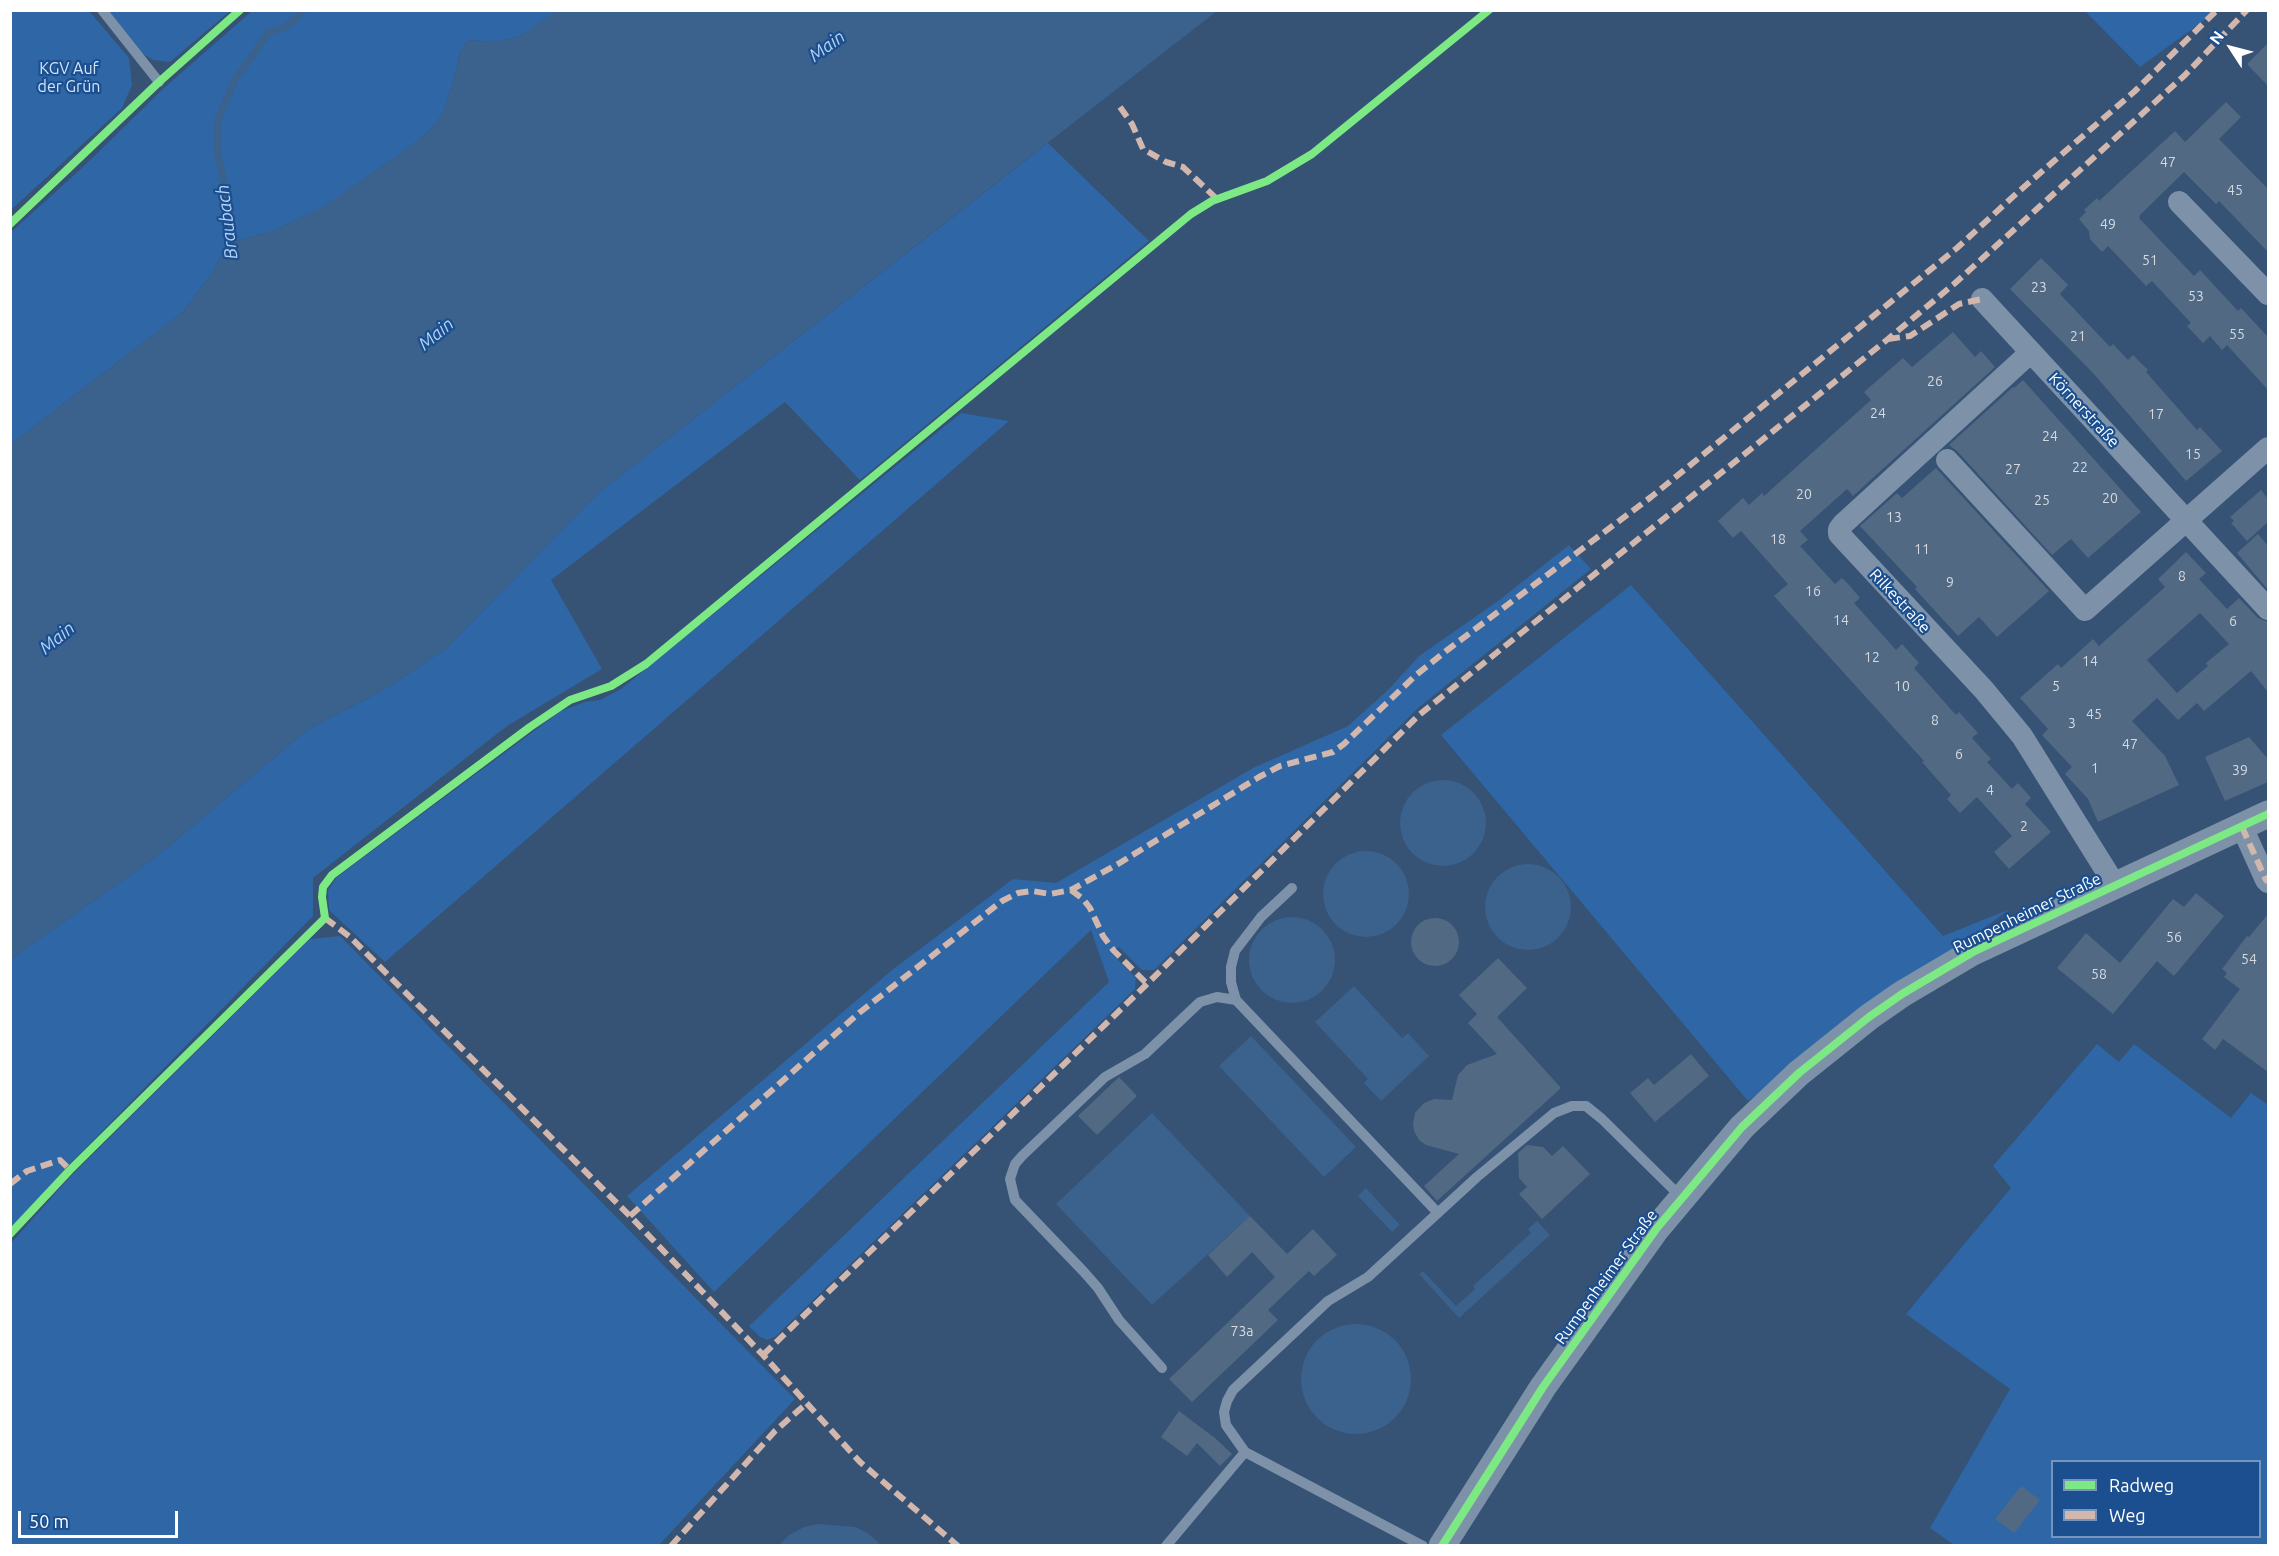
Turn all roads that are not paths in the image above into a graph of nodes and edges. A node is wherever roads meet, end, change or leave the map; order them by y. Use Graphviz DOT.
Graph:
graph roads {
  1 [pos="102,10"];
  2 [pos="159,82"];
  3 [pos="2179,202"];
  4 [pos="2268,294"];
  5 [pos="1982,299"];
  6 [pos="2031,352"];
  7 [pos="2268,448"];
  8 [pos="1947,460"];
  9 [pos="2187,521"];
  10 [pos="2268,609"];
  11 [pos="2268,814"];
  12 [pos="2242,827"];
  13 [pos="2268,882"];
  14 [pos="2115,885"];
  15 [pos="1292,888"];
  16 [pos="1236,1000"];
  17 [pos="1682,1198"];
  18 [pos="1438,1213"];
  19 [pos="1162,1368"];
  20 [pos="1245,1452"];
  21 [pos="1166,1545"];
  22 [pos="1423,1545"];
  23 [pos="1442,1545"];
  1 -- 2 [label="lane"];
  3 -- 4 [label="street"];
  5 -- 6 [label="street, Körnerstraße"];
  6 -- 9 [label="street, Körnerstraße"];
  6 -- 14 [label="street, Rilkestraße"];
  7 -- 9 [label="street"];
  8 -- 9 [label="street"];
  9 -- 10 [label="street, Körnerstraße"];
  11 -- 12 [label="street, Rumpenheimer Straße"];
  12 -- 13 [label="street"];
  12 -- 14 [label="street, Rumpenheimer Straße"];
  14 -- 17 [label="street, Rumpenheimer Straße"];
  15 -- 16 [label="lane"];
  16 -- 18 [label="lane"];
  16 -- 19 [label="lane"];
  17 -- 18 [label="lane"];
  17 -- 23 [label="street, Rumpenheimer Straße"];
  18 -- 20 [label="lane"];
  20 -- 21 [label="lane"];
  20 -- 22 [label="lane"];
}
